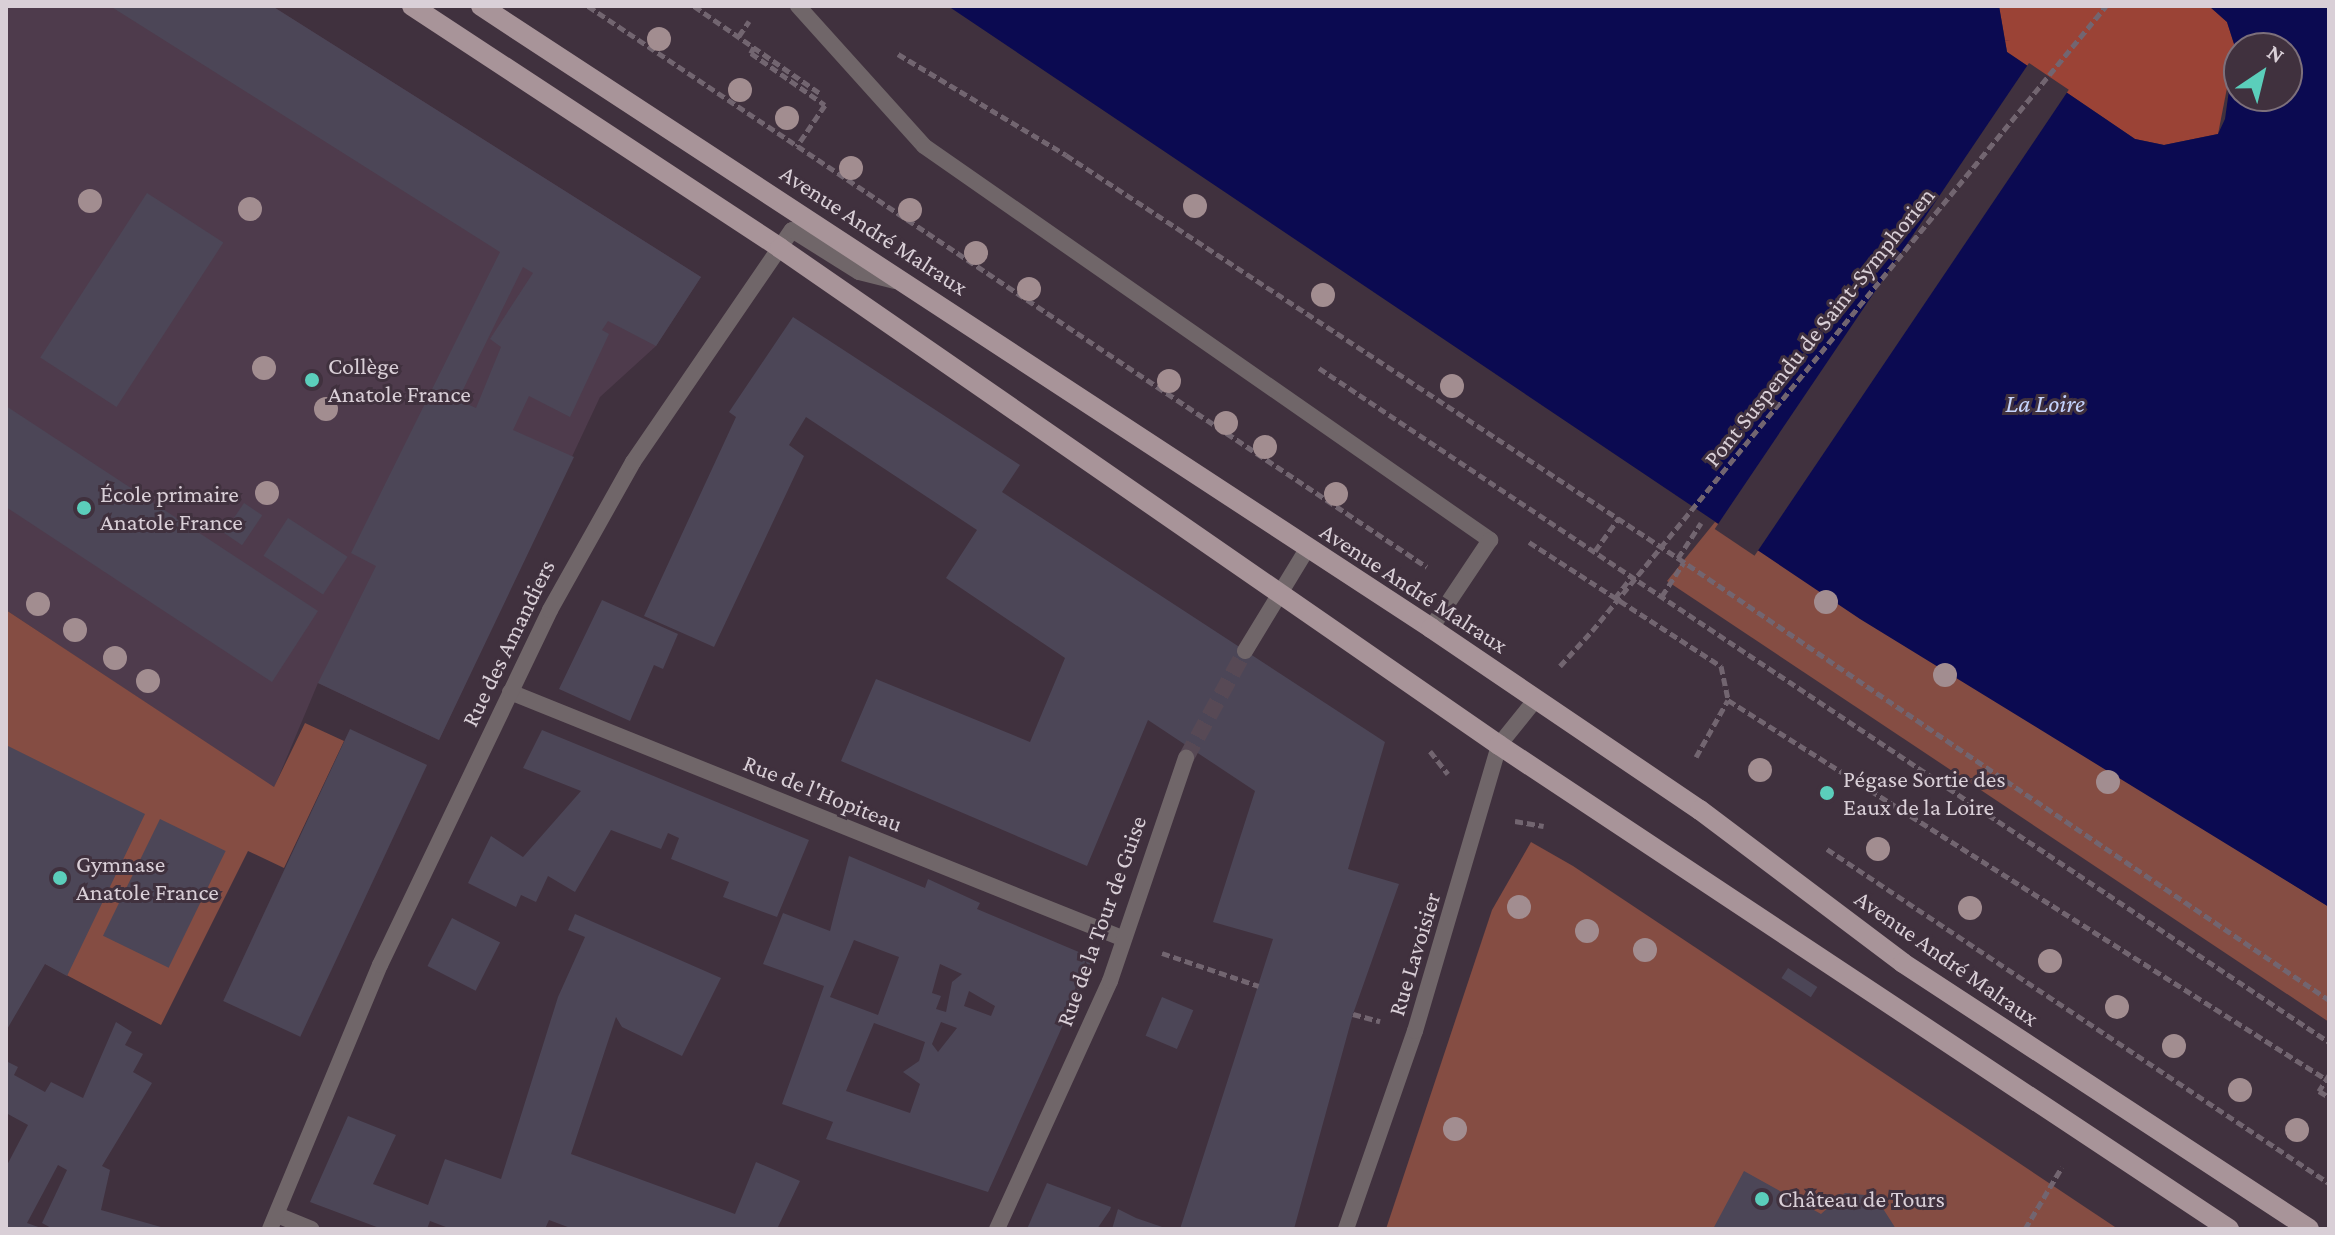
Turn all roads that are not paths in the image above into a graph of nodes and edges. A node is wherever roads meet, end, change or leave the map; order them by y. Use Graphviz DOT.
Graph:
graph roads {
  1 [pos="412,6"];
  2 [pos="481,6"];
  3 [pos="798,6"];
  4 [pos="780,248"];
  5 [pos="912,285"];
  6 [pos="1307,549"];
  7 [pos="1279,590"];
  8 [pos="1431,628"];
  9 [pos="1245,651"];
  10 [pos="510,692"];
  11 [pos="1536,699"];
  12 [pos="1499,745"];
  13 [pos="1186,758"];
  14 [pos="1119,937"];
  15 [pos="273,1222"];
  16 [pos="311,1229"];
  17 [pos="997,1229"];
  18 [pos="1346,1229"];
  19 [pos="2229,1229"];
  20 [pos="2309,1229"];
  1 -- 4 [label="main road"];
  2 -- 5 [label="main road, Avenue André Malraux"];
  3 -- 8 [label="street"];
  4 -- 5 [label="street"];
  4 -- 7 [label="main road"];
  4 -- 10 [label="street, Rue des Amandiers"];
  5 -- 6 [label="main road, Avenue André Malraux"];
  6 -- 7 [label="street"];
  6 -- 8 [label="main road, Avenue André Malraux"];
  7 -- 9 [label="street"];
  7 -- 12 [label="main road"];
  8 -- 11 [label="main road, Avenue André Malraux"];
  10 -- 14 [label="street, Rue de l'Hopiteau"];
  10 -- 15 [label="street, Rue des Amandiers"];
  11 -- 12 [label="street, Rue Lavoisier"];
  11 -- 20 [label="main road, Avenue André Malraux"];
  12 -- 18 [label="street, Rue Lavoisier"];
  12 -- 19 [label="main road"];
  13 -- 14 [label="street, Rue de la Tour de Guise"];
  14 -- 17 [label="street, Rue de la Tour de Guise"];
  15 -- 16 [label="street"];
}
